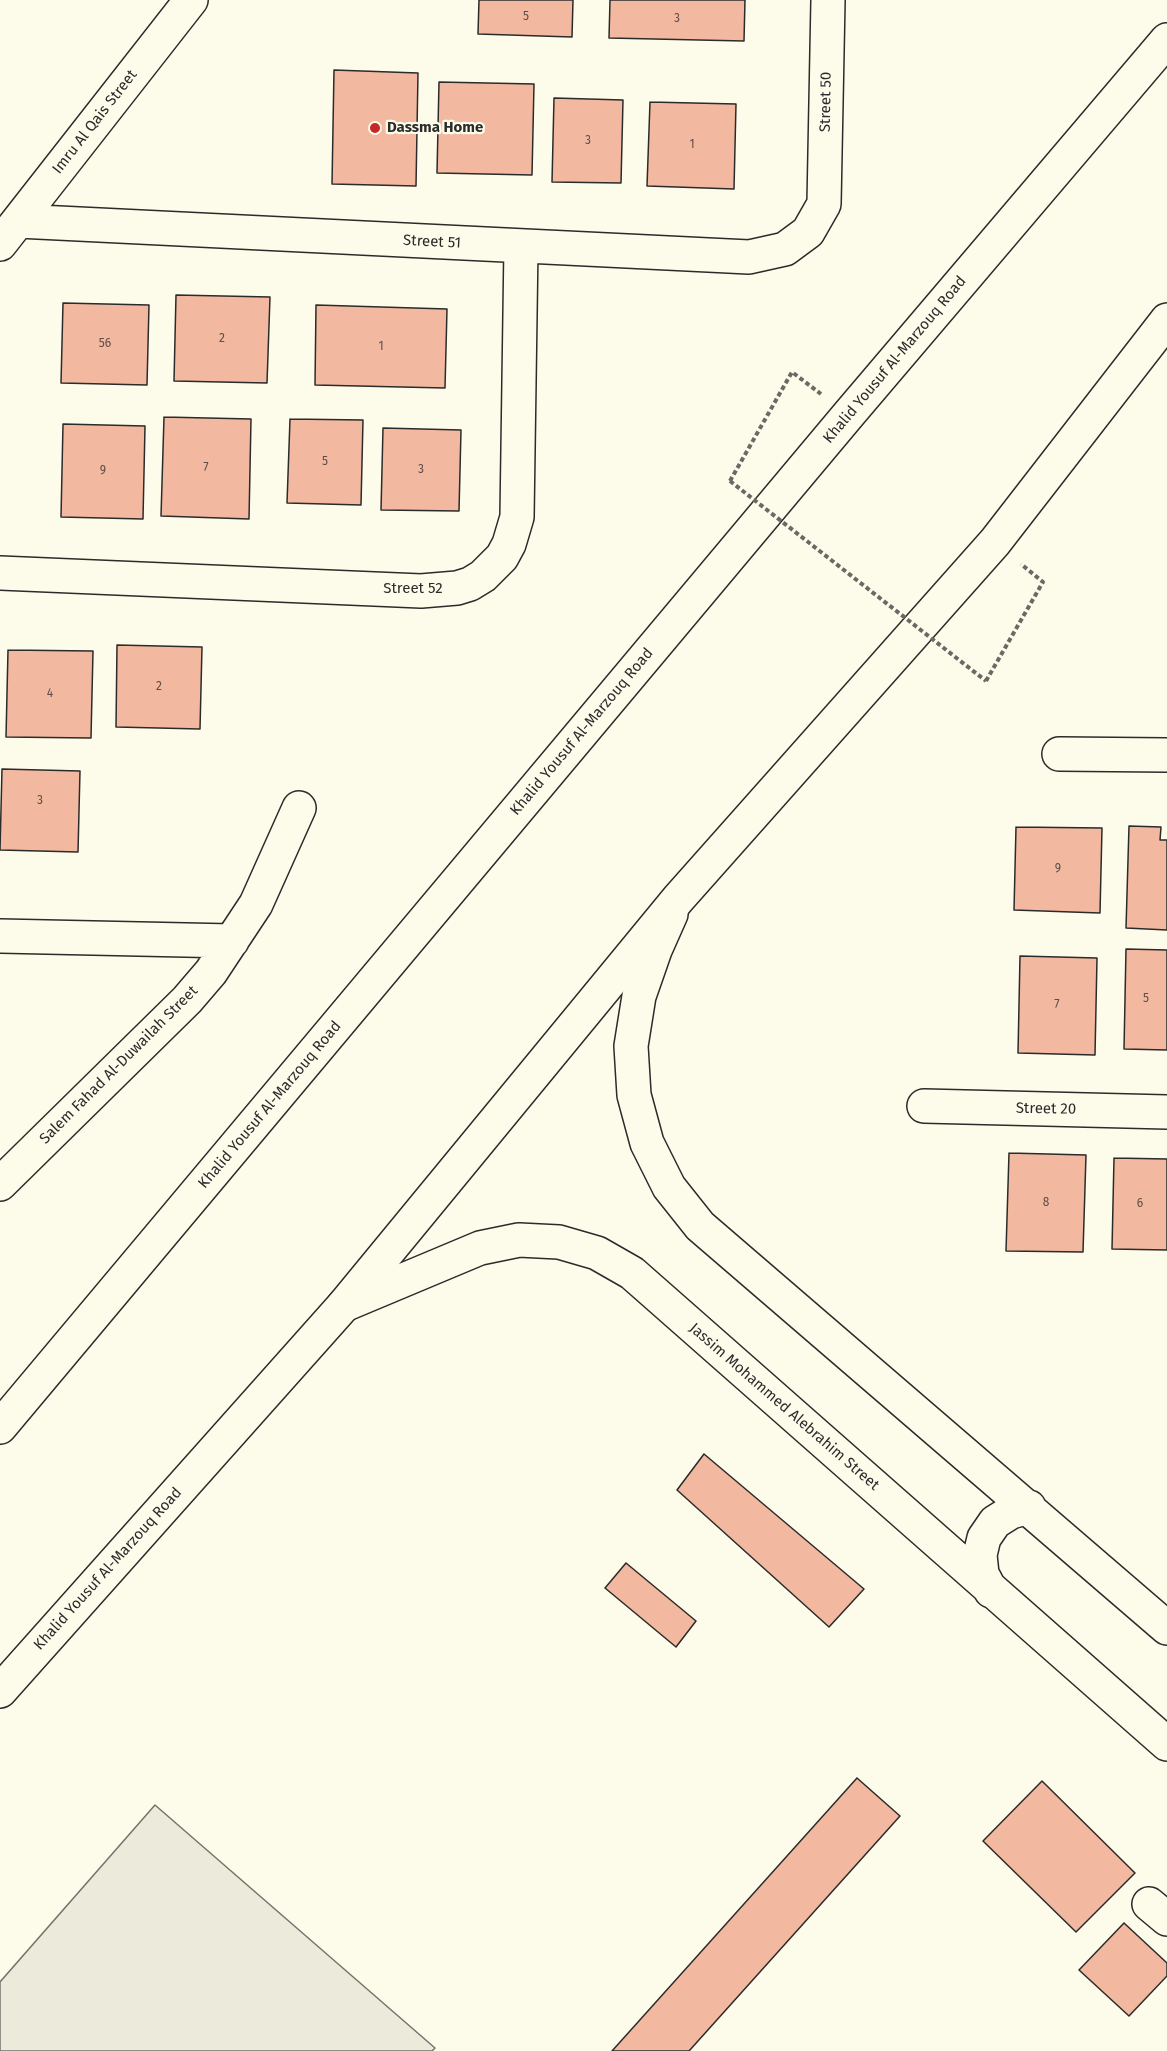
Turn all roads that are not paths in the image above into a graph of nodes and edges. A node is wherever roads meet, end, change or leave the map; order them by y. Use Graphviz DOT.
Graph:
graph roads {
  1 [pos="191,0"];
  2 [pos="828,0"];
  3 [pos="1167,40"];
  4 [pos="824,204"];
  5 [pos="9,233"];
  6 [pos="521,246"];
  7 [pos="1167,320"];
  8 [pos="0,573"];
  9 [pos="1059,754"];
  10 [pos="1167,755"];
  11 [pos="300,808"];
  12 [pos="678,899"];
  13 [pos="0,936"];
  14 [pos="232,941"];
  15 [pos="924,1106"];
  16 [pos="1167,1112"];
  17 [pos="0,1184"];
  18 [pos="344,1305"];
  19 [pos="0,1427"];
  20 [pos="1029,1507"];
  21 [pos="991,1591"];
  22 [pos="1167,1628"];
  23 [pos="0,1691"];
  24 [pos="1167,1744"];
  1 -- 5 [label="street, Imru Al Qais Street"];
  2 -- 4 [label="street, Street 50"];
  3 -- 19 [label="street, Khalid Yousuf Al-Marzouq Road"];
  4 -- 6 [label="street, Street 51"];
  5 -- 6 [label="street, Street 51"];
  6 -- 8 [label="street, Street 52"];
  7 -- 12 [label="street, Khalid Yousuf Al-Marzouq Road"];
  9 -- 10 [label="street"];
  11 -- 14 [label="street, Salem Fahad Al-Duwailah Street"];
  12 -- 18 [label="street, Khalid Yousuf Al-Marzouq Road"];
  12 -- 20 [label="street"];
  13 -- 14 [label="street"];
  14 -- 17 [label="street, Salem Fahad Al-Duwailah Street"];
  15 -- 16 [label="street, Street 20"];
  18 -- 21 [label="street, Jassim Mohammed Alebrahim Street"];
  18 -- 23 [label="street, Khalid Yousuf Al-Marzouq Road"];
  20 -- 21 [label="street"];
  20 -- 22 [label="street"];
  21 -- 24 [label="street, Jassim Mohammed Alebrahim Street"];
}
